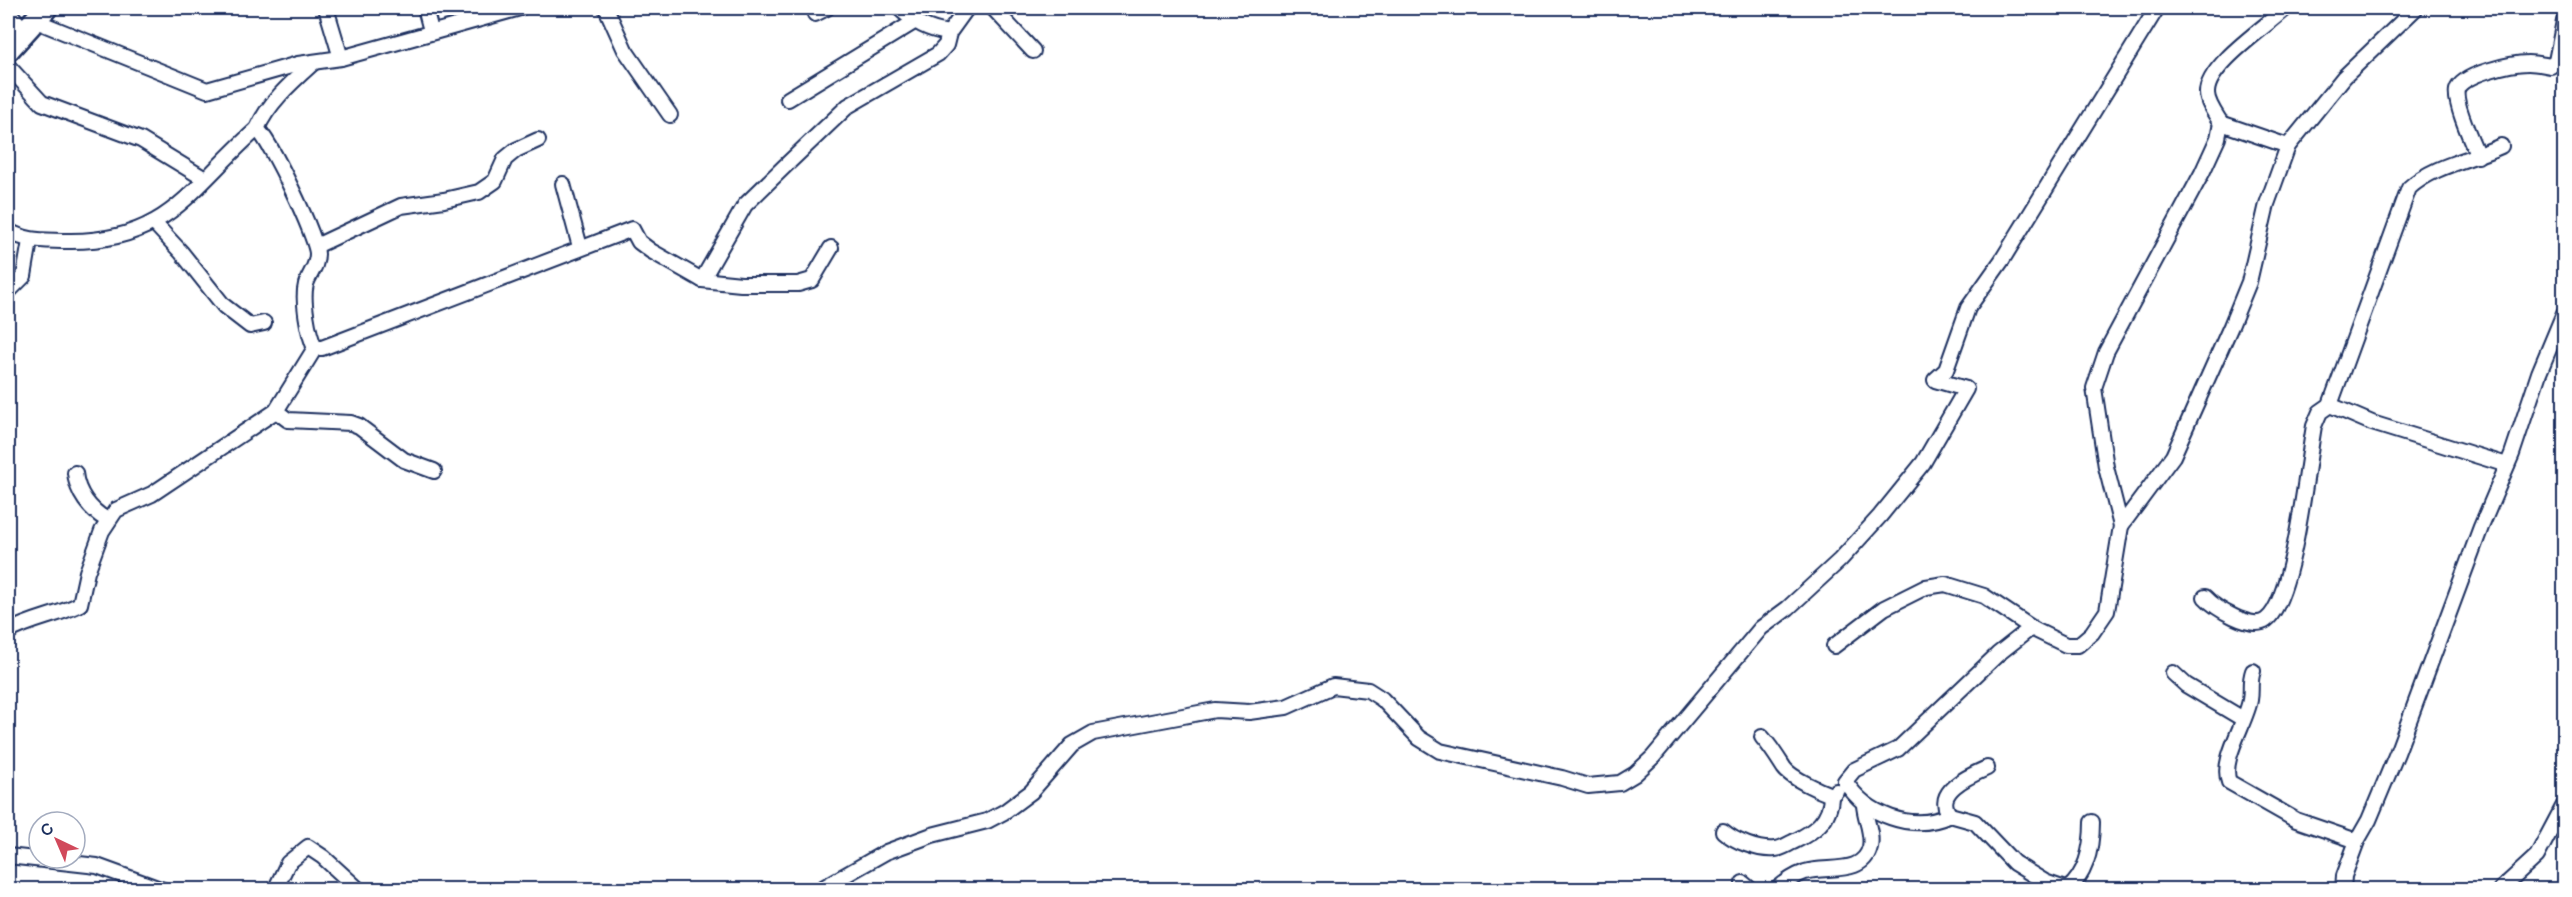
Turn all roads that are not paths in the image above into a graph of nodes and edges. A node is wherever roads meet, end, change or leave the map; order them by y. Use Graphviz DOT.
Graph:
graph roads {
  1 [pos="326,8"];
  2 [pos="424,8"];
  3 [pos="520,8"];
  4 [pos="606,8"];
  5 [pos="899,8"];
  6 [pos="967,8"];
  7 [pos="993,8"];
  8 [pos="2157,8"];
  9 [pos="2286,8"];
  10 [pos="2416,8"];
  11 [pos="8,11"];
  12 [pos="36,20"];
  13 [pos="2565,21"];
  14 [pos="914,22"];
  15 [pos="431,31"];
  16 [pos="949,33"];
  17 [pos="8,50"];
  18 [pos="1033,51"];
  19 [pos="341,58"];
  20 [pos="313,63"];
  21 [pos="8,66"];
  22 [pos="788,99"];
  23 [pos="670,115"];
  24 [pos="2221,123"];
  25 [pos="257,129"];
  26 [pos="538,140"];
  27 [pos="2288,146"];
  28 [pos="2501,146"];
  29 [pos="2478,156"];
  30 [pos="205,179"];
  31 [pos="563,184"];
  32 [pos="154,224"];
  33 [pos="8,231"];
  34 [pos="30,241"];
  35 [pos="316,246"];
  36 [pos="580,247"];
  37 [pos="831,248"];
  38 [pos="702,280"];
  39 [pos="8,292"];
  40 [pos="2565,313"];
  41 [pos="264,322"];
  42 [pos="315,348"];
  43 [pos="2322,406"];
  44 [pos="276,411"];
  45 [pos="2507,465"];
  46 [pos="434,471"];
  47 [pos="75,473"];
  48 [pos="107,520"];
  49 [pos="2121,526"];
  50 [pos="2205,597"];
  51 [pos="2031,628"];
  52 [pos="8,632"];
  53 [pos="1834,646"];
  54 [pos="2253,671"];
  55 [pos="2173,673"];
  56 [pos="2243,719"];
  57 [pos="1762,737"];
  58 [pos="1987,768"];
  59 [pos="1845,780"];
  60 [pos="1831,795"];
  61 [pos="1864,805"];
  62 [pos="2565,805"];
  63 [pos="1950,815"];
  64 [pos="2092,822"];
  65 [pos="1723,831"];
  66 [pos="2357,841"];
  67 [pos="8,856"];
  68 [pos="163,890"];
  69 [pos="275,890"];
  70 [pos="359,890"];
  71 [pos="819,890"];
  72 [pos="1776,890"];
  73 [pos="2068,890"];
  74 [pos="2343,890"];
  75 [pos="2500,890"];
  1 -- 19 [label="street"];
  2 -- 15 [label="street"];
  3 -- 15 [label="street"];
  4 -- 23 [label="street"];
  5 -- 14 [label="street"];
  6 -- 16 [label="street"];
  7 -- 18 [label="street"];
  8 -- 71 [label="street"];
  9 -- 24 [label="street"];
  10 -- 27 [label="street"];
  11 -- 12 [label="street"];
  12 -- 17 [label="main road"];
  12 -- 20 [label="street"];
  13 -- 29 [label="street"];
  14 -- 16 [label="street"];
  14 -- 22 [label="street"];
  15 -- 19 [label="street"];
  16 -- 38 [label="street"];
  19 -- 20 [label="street"];
  20 -- 25 [label="street"];
  21 -- 30 [label="street"];
  24 -- 27 [label="street"];
  24 -- 49 [label="street"];
  25 -- 30 [label="street"];
  25 -- 35 [label="street"];
  26 -- 35 [label="street"];
  27 -- 49 [label="street"];
  28 -- 29 [label="street"];
  29 -- 43 [label="street"];
  30 -- 32 [label="street"];
  31 -- 36 [label="street"];
  32 -- 34 [label="street"];
  32 -- 41 [label="street"];
  33 -- 34 [label="street"];
  34 -- 39 [label="street"];
  35 -- 42 [label="street"];
  36 -- 38 [label="street"];
  36 -- 42 [label="street"];
  37 -- 38 [label="street"];
  40 -- 45 [label="street"];
  42 -- 44 [label="street"];
  43 -- 45 [label="street"];
  43 -- 50 [label="street"];
  44 -- 46 [label="street"];
  44 -- 48 [label="street"];
  45 -- 66 [label="street"];
  47 -- 48 [label="street"];
  48 -- 52 [label="street"];
  49 -- 51 [label="street"];
  51 -- 53 [label="street"];
  51 -- 59 [label="street"];
  54 -- 56 [label="street"];
  55 -- 56 [label="street"];
  56 -- 66 [label="street"];
  57 -- 60 [label="street"];
  58 -- 63 [label="street"];
  59 -- 60 [label="street"];
  59 -- 61 [label="street"];
  60 -- 65 [label="street"];
  61 -- 63 [label="street"];
  61 -- 72 [label="street"];
  62 -- 75 [label="street"];
  63 -- 73 [label="street"];
  64 -- 73 [label="street"];
  66 -- 74 [label="street"];
  67 -- 68 [label="street"];
  69 -- 70 [label="street"];
}
